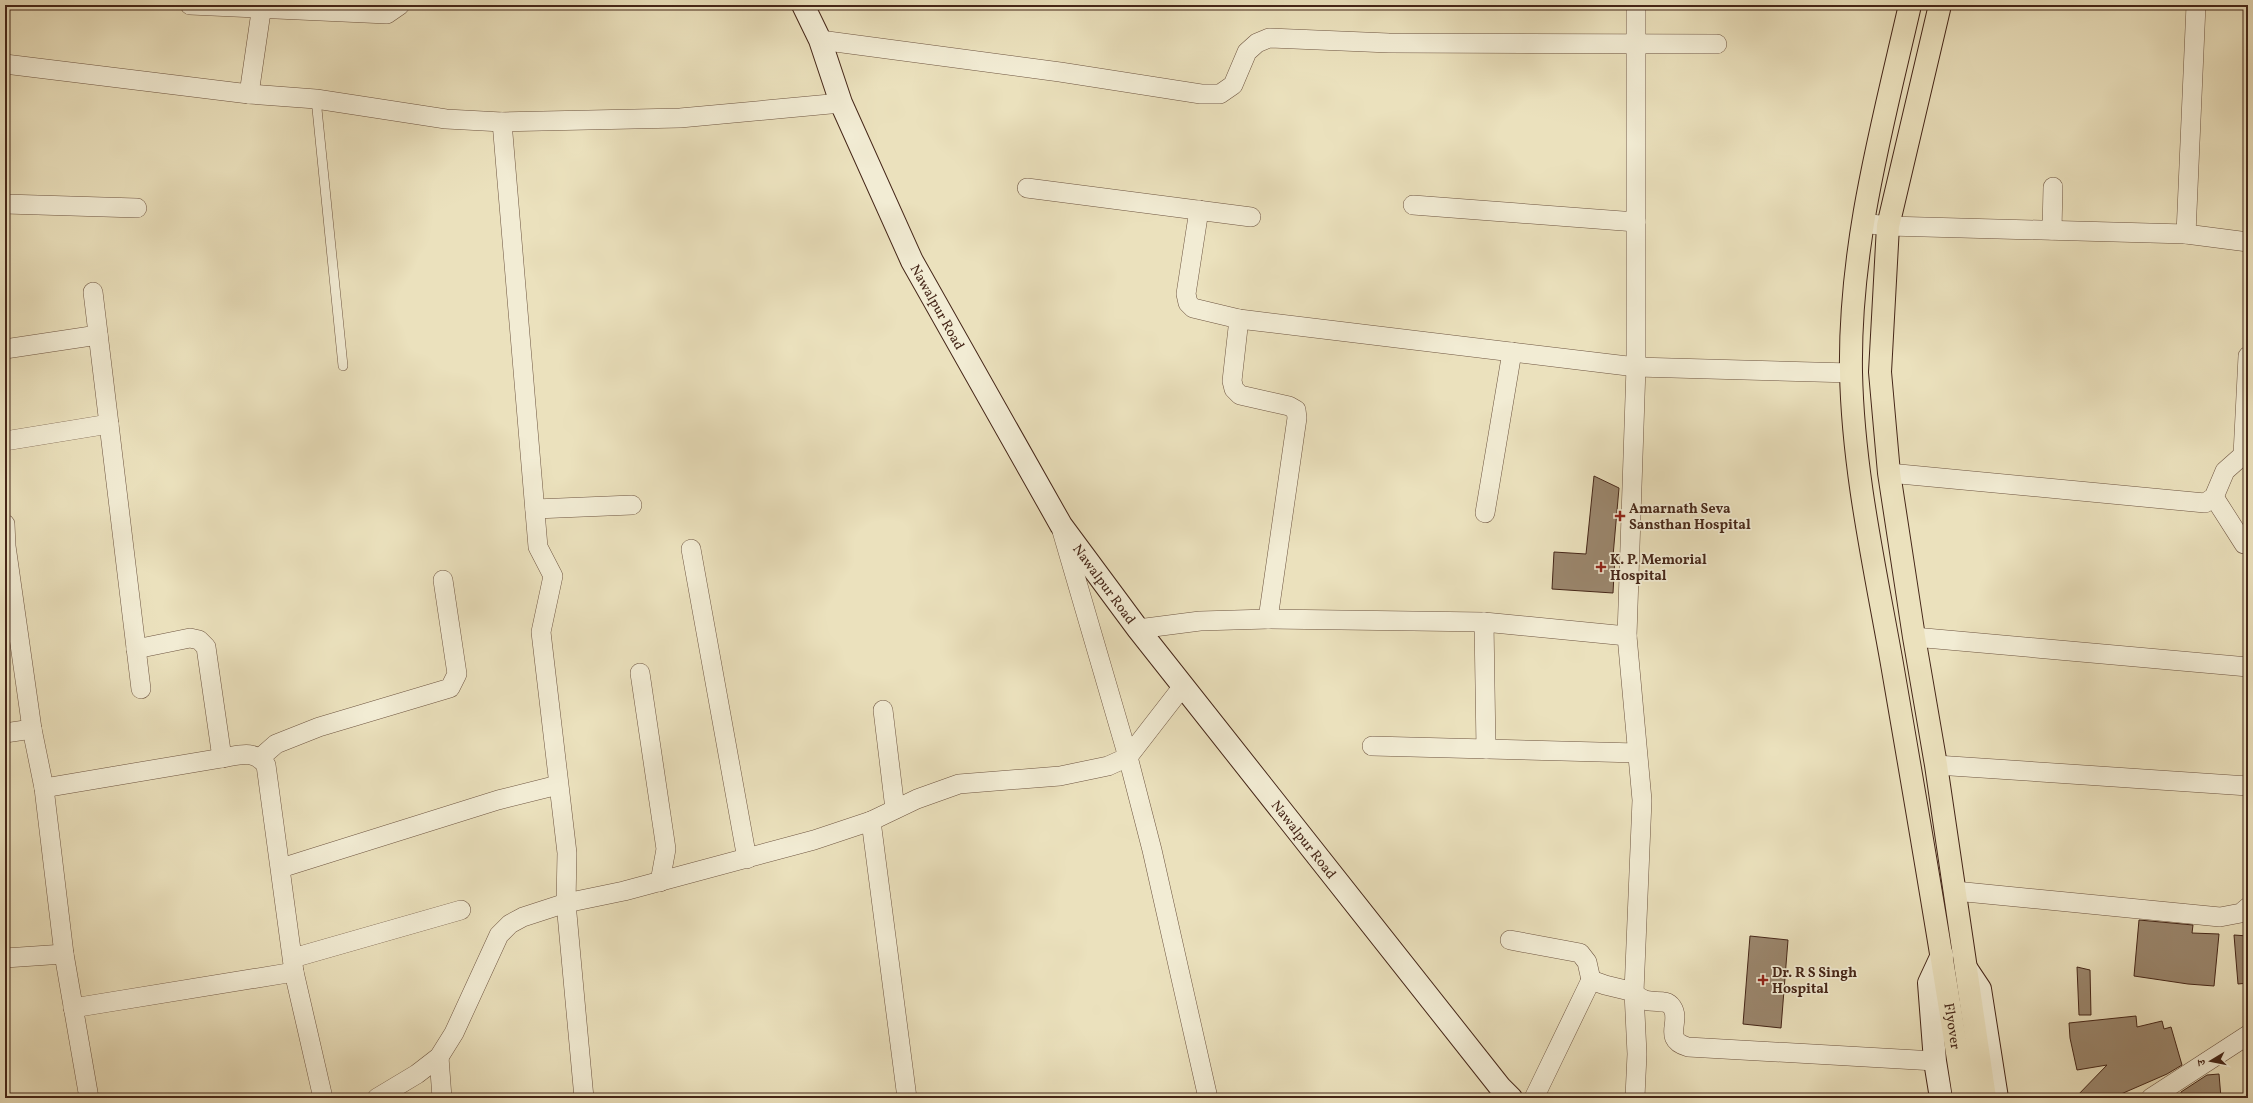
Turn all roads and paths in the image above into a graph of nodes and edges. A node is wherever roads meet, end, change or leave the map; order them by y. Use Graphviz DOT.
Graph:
graph roads {
  1 [pos="190,5"];
  2 [pos="400,5"];
  3 [pos="803,5"];
  4 [pos="1636,5"];
  5 [pos="1910,5"];
  6 [pos="1940,5"];
  7 [pos="2196,5"];
  8 [pos="262,7"];
  9 [pos="820,40"];
  10 [pos="1637,44"];
  11 [pos="1717,44"];
  12 [pos="5,64"];
  13 [pos="249,94"];
  14 [pos="316,99"];
  15 [pos="841,103"];
  16 [pos="502,122"];
  17 [pos="2052,187"];
  18 [pos="1026,188"];
  19 [pos="5,204"];
  20 [pos="1413,205"];
  21 [pos="137,208"];
  22 [pos="1199,210"];
  23 [pos="1251,217"];
  24 [pos="1636,222"];
  25 [pos="1862,223"];
  26 [pos="1888,226"];
  27 [pos="2052,230"];
  28 [pos="2186,234"];
  29 [pos="2248,242"];
  30 [pos="93,292"];
  31 [pos="1239,319"];
  32 [pos="98,335"];
  33 [pos="5,349"];
  34 [pos="1512,352"];
  35 [pos="2248,356"];
  36 [pos="343,366"];
  37 [pos="1636,367"];
  38 [pos="1851,373"];
  39 [pos="109,424"];
  40 [pos="5,441"];
  41 [pos="1889,473"];
  42 [pos="2214,497"];
  43 [pos="632,505"];
  44 [pos="535,509"];
  45 [pos="1485,513"];
  46 [pos="5,524"];
  47 [pos="1061,525"];
  48 [pos="2248,544"];
  49 [pos="6,546"];
  50 [pos="691,549"];
  51 [pos="443,580"];
  52 [pos="1268,619"];
  53 [pos="1484,622"];
  54 [pos="1138,628"];
  55 [pos="1627,636"];
  56 [pos="1914,637"];
  57 [pos="136,649"];
  58 [pos="2248,667"];
  59 [pos="640,673"];
  60 [pos="1183,686"];
  61 [pos="141,689"];
  62 [pos="883,710"];
  63 [pos="32,729"];
  64 [pos="5,733"];
  65 [pos="1372,746"];
  66 [pos="1486,749"];
  67 [pos="1638,753"];
  68 [pos="1128,757"];
  69 [pos="222,758"];
  70 [pos="260,758"];
  71 [pos="1936,765"];
  72 [pos="558,785"];
  73 [pos="2248,786"];
  74 [pos="44,788"];
  75 [pos="895,809"];
  76 [pos="871,821"];
  77 [pos="747,858"];
  78 [pos="280,868"];
  79 [pos="660,882"];
  80 [pos="1955,891"];
  81 [pos="566,903"];
  82 [pos="2248,907"];
  83 [pos="461,910"];
  84 [pos="1510,940"];
  85 [pos="64,954"];
  86 [pos="1942,955"];
  87 [pos="5,958"];
  88 [pos="294,965"];
  89 [pos="1964,965"];
  90 [pos="1591,980"];
  91 [pos="1634,992"];
  92 [pos="73,1008"];
  93 [pos="2248,1035"];
  94 [pos="439,1057"];
  95 [pos="1935,1061"];
  96 [pos="89,1098"];
  97 [pos="323,1098"];
  98 [pos="377,1098"];
  99 [pos="442,1098"];
  100 [pos="584,1098"];
  101 [pos="907,1098"];
  102 [pos="1208,1098"];
  103 [pos="1511,1098"];
  104 [pos="1534,1098"];
  105 [pos="1635,1098"];
  106 [pos="1941,1098"];
  107 [pos="1964,1098"];
  108 [pos="1985,1098"];
  109 [pos="1997,1098"];
  110 [pos="2151,1098"];
  1 -- 8 [label="street"];
  2 -- 8 [label="street"];
  3 -- 9 [label="street, Nawalpur Road"];
  4 -- 10 [label="street"];
  5 -- 25 [label="highway, Flyover"];
  6 -- 26 [label="highway, Flyover"];
  7 -- 28 [label="street"];
  8 -- 13 [label="street"];
  9 -- 10 [label="street"];
  9 -- 15 [label="street, Nawalpur Road"];
  10 -- 11 [label="street"];
  10 -- 24 [label="street"];
  12 -- 13 [label="street"];
  13 -- 14 [label="street"];
  14 -- 16 [label="street"];
  14 -- 36 [label="lane"];
  15 -- 16 [label="street"];
  15 -- 47 [label="street, Nawalpur Road"];
  16 -- 44 [label="street"];
  17 -- 27 [label="street"];
  18 -- 22 [label="street"];
  19 -- 21 [label="street"];
  20 -- 24 [label="street"];
  22 -- 23 [label="street"];
  22 -- 31 [label="street"];
  24 -- 37 [label="street"];
  25 -- 26 [label="street"];
  25 -- 38 [label="highway, Flyover"];
  26 -- 27 [label="street"];
  26 -- 41 [label="highway, Flyover"];
  27 -- 28 [label="street"];
  28 -- 29 [label="street"];
  30 -- 32 [label="street"];
  31 -- 34 [label="street"];
  31 -- 52 [label="street"];
  32 -- 33 [label="street"];
  32 -- 39 [label="street"];
  34 -- 37 [label="street"];
  34 -- 45 [label="street"];
  35 -- 42 [label="street"];
  37 -- 38 [label="street"];
  37 -- 55 [label="street"];
  38 -- 86 [label="highway, Flyover"];
  39 -- 40 [label="street"];
  39 -- 57 [label="street"];
  41 -- 42 [label="street"];
  41 -- 56 [label="highway, Flyover"];
  42 -- 48 [label="street"];
  43 -- 44 [label="street"];
  44 -- 72 [label="street"];
  46 -- 49 [label="street"];
  47 -- 54 [label="street, Nawalpur Road"];
  47 -- 68 [label="street"];
  49 -- 63 [label="street"];
  50 -- 77 [label="street"];
  51 -- 70 [label="street"];
  52 -- 53 [label="street"];
  52 -- 54 [label="street"];
  53 -- 55 [label="street"];
  53 -- 66 [label="street"];
  54 -- 60 [label="street, Nawalpur Road"];
  55 -- 67 [label="street"];
  56 -- 58 [label="street"];
  56 -- 71 [label="highway, Flyover"];
  57 -- 61 [label="street"];
  57 -- 69 [label="street"];
  59 -- 79 [label="street"];
  60 -- 68 [label="street"];
  60 -- 103 [label="street, Nawalpur Road"];
  62 -- 75 [label="street"];
  63 -- 64 [label="street"];
  63 -- 74 [label="street"];
  65 -- 66 [label="street"];
  66 -- 67 [label="street"];
  67 -- 91 [label="street"];
  68 -- 75 [label="street"];
  68 -- 102 [label="street"];
  69 -- 70 [label="street"];
  69 -- 74 [label="street"];
  70 -- 78 [label="street"];
  71 -- 73 [label="street"];
  71 -- 80 [label="highway, Flyover"];
  72 -- 78 [label="street"];
  72 -- 81 [label="street"];
  74 -- 85 [label="street"];
  75 -- 76 [label="street"];
  76 -- 77 [label="street"];
  76 -- 101 [label="street"];
  77 -- 79 [label="street"];
  78 -- 88 [label="street"];
  79 -- 81 [label="street"];
  80 -- 82 [label="street"];
  80 -- 89 [label="highway, Flyover"];
  81 -- 94 [label="street"];
  81 -- 100 [label="street"];
  83 -- 88 [label="street"];
  84 -- 90 [label="street"];
  85 -- 87 [label="street"];
  85 -- 92 [label="street"];
  86 -- 95 [label="street"];
  86 -- 107 [label="highway, Flyover"];
  88 -- 92 [label="street"];
  88 -- 97 [label="street"];
  89 -- 108 [label="highway, Flyover"];
  89 -- 109 [label="street"];
  90 -- 91 [label="street"];
  90 -- 104 [label="street"];
  91 -- 95 [label="street"];
  91 -- 105 [label="street"];
  92 -- 96 [label="street"];
  93 -- 110 [label="street"];
  94 -- 98 [label="street"];
  94 -- 99 [label="street"];
  95 -- 106 [label="street"];
}
